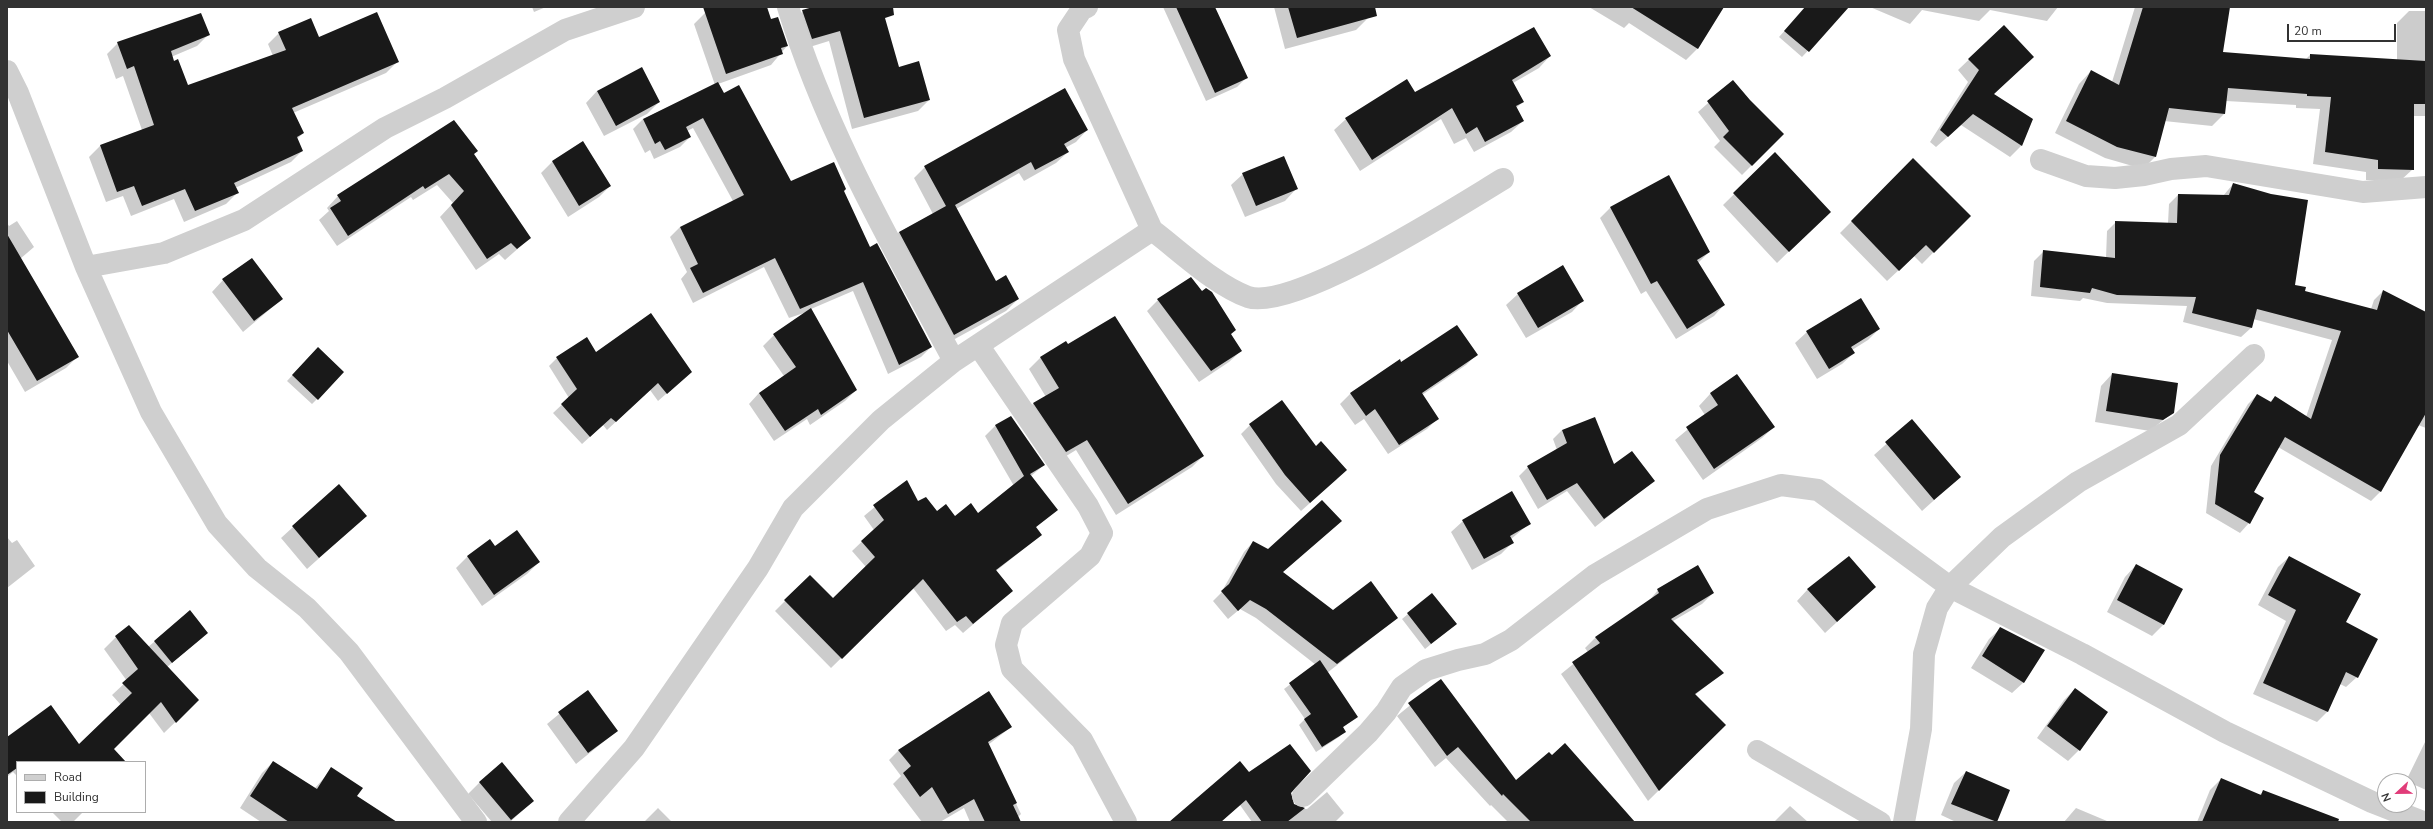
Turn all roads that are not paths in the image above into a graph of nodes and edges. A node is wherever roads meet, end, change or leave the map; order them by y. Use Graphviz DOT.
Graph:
graph roads {
  1 [pos="634,7"];
  2 [pos="788,7"];
  3 [pos="1087,7"];
  4 [pos="7,71"];
  5 [pos="2041,160"];
  6 [pos="1502,179"];
  7 [pos="2426,187"];
  8 [pos="1152,230"];
  9 [pos="86,268"];
  10 [pos="978,345"];
  11 [pos="2254,355"];
  12 [pos="954,362"];
  13 [pos="1950,587"];
  14 [pos="1757,750"];
  15 [pos="1302,796"];
  16 [pos="476,822"];
  17 [pos="569,822"];
  18 [pos="1126,822"];
  19 [pos="1881,822"];
  20 [pos="1904,822"];
  21 [pos="2423,822"];
  1 -- 9 [label="street"];
  2 -- 12 [label="street"];
  3 -- 8 [label="street"];
  4 -- 9 [label="street"];
  5 -- 7 [label="street"];
  6 -- 8 [label="street"];
  8 -- 10 [label="street"];
  9 -- 16 [label="street"];
  10 -- 12 [label="street"];
  10 -- 18 [label="street"];
  11 -- 13 [label="street"];
  12 -- 17 [label="street"];
  13 -- 15 [label="street"];
  13 -- 20 [label="street"];
  13 -- 21 [label="street"];
  14 -- 19 [label="lane"];
}
